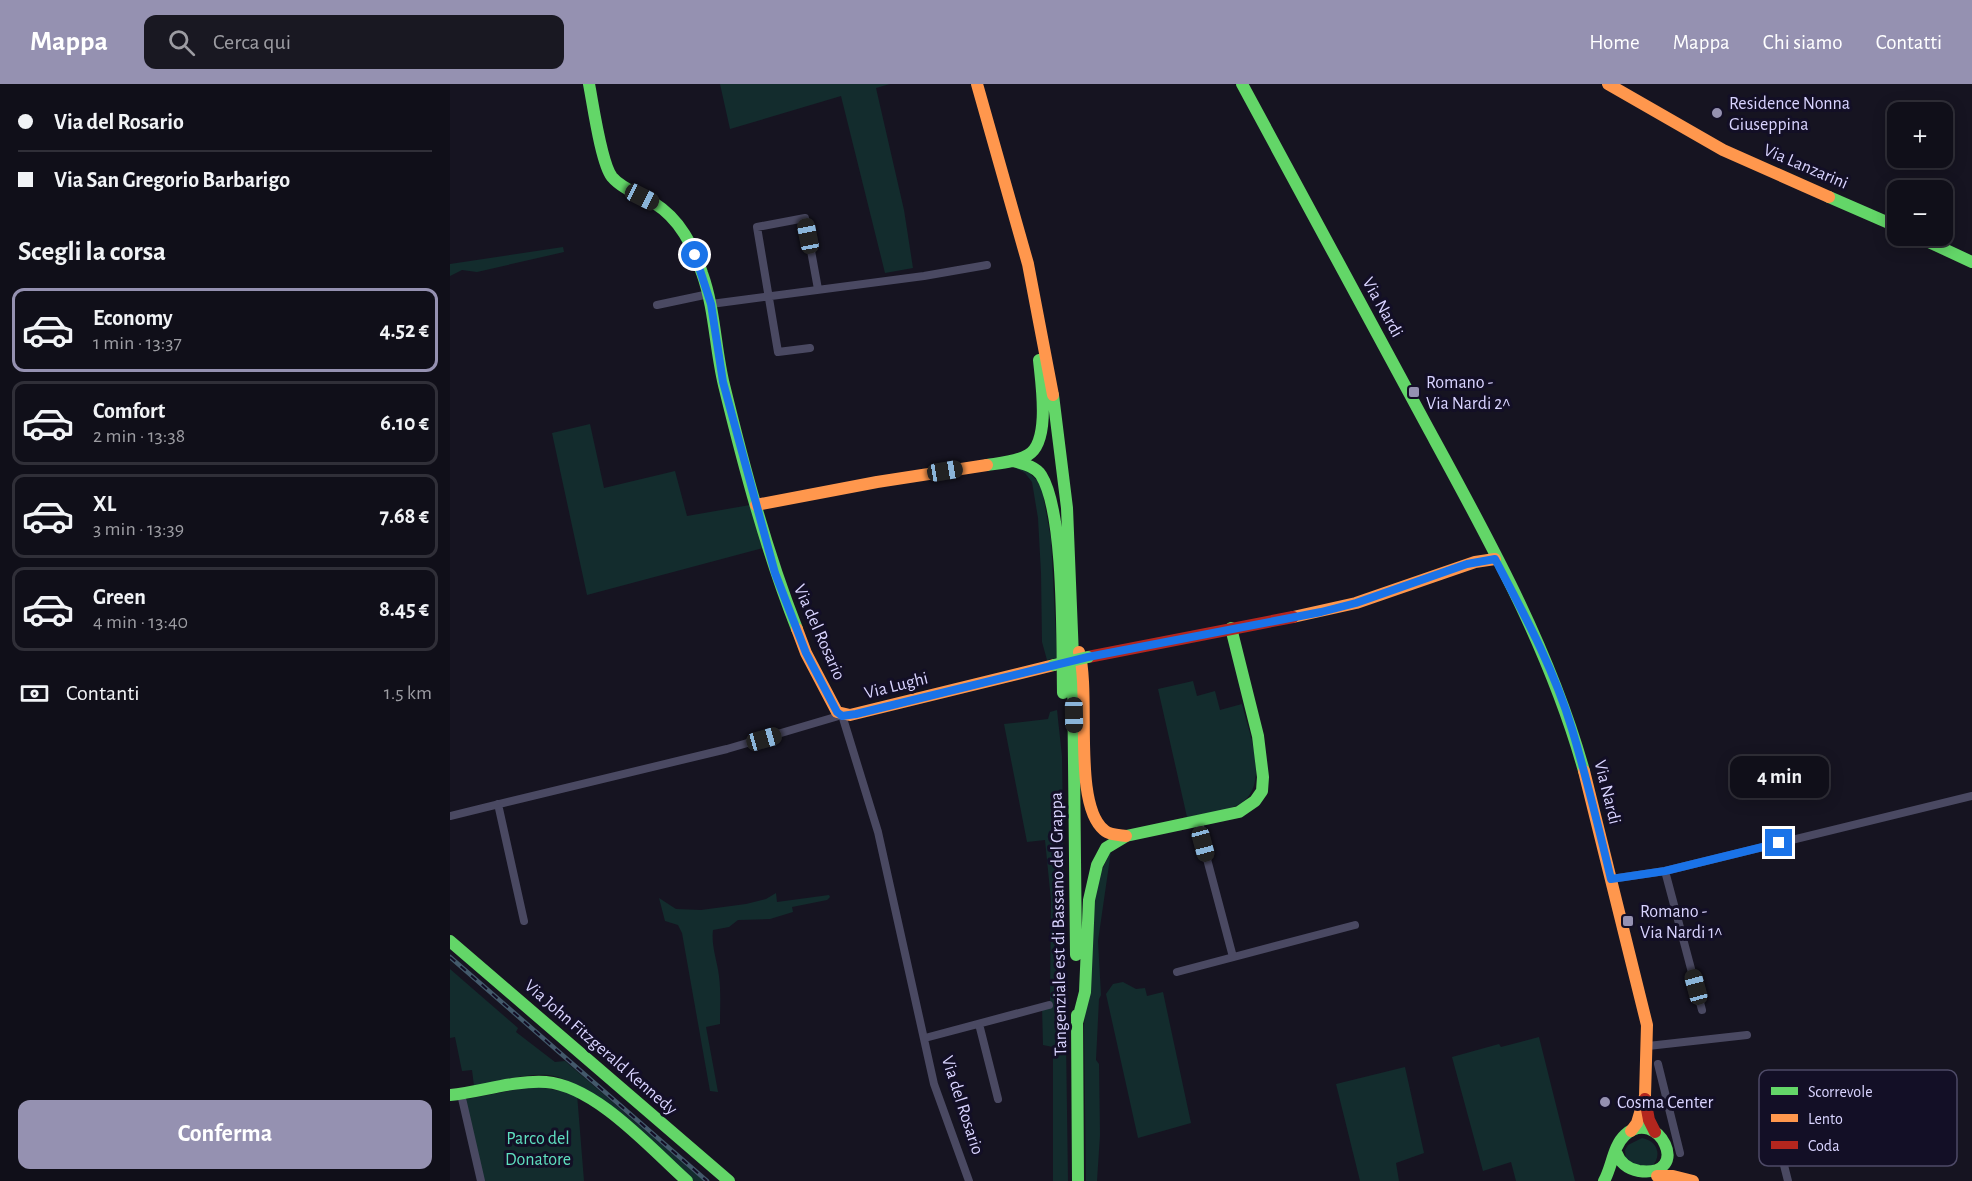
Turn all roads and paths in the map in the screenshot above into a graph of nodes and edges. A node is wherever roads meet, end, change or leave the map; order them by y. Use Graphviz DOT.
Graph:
graph roads {
  1 [pos="589,84"];
  2 [pos="977,84"];
  3 [pos="1242,84"];
  4 [pos="1608,84"];
  5 [pos="1887,222"];
  6 [pos="1938,246"];
  7 [pos="1972,262"];
  8 [pos="987,265"];
  9 [pos="818,289"];
  10 [pos="769,296"];
  11 [pos="710,299"];
  12 [pos="657,305"];
  13 [pos="1039,315"];
  14 [pos="810,348"];
  15 [pos="1013,461"];
  16 [pos="756,505"];
  17 [pos="1493,554"];
  18 [pos="1073,628"];
  19 [pos="1232,628"];
  20 [pos="842,716"];
  21 [pos="1074,762"];
  22 [pos="1972,796"];
  23 [pos="498,804"];
  24 [pos="450,816"];
  25 [pos="1199,820"];
  26 [pos="1126,836"];
  27 [pos="1665,871"];
  28 [pos="1611,879"];
  29 [pos="524,921"];
  30 [pos="1355,925"];
  31 [pos="450,941"];
  32 [pos="1233,957"];
  33 [pos="1177,972"];
  34 [pos="1049,1005"];
  35 [pos="1702,1010"];
  36 [pos="1077,1023"];
  37 [pos="979,1024"];
  38 [pos="1747,1035"];
  39 [pos="925,1038"];
  40 [pos="1648,1046"];
  41 [pos="1658,1064"];
  42 [pos="1663,1087"];
  43 [pos="1645,1091"];
  44 [pos="455,1095"];
  45 [pos="998,1099"];
  46 [pos="1631,1131"];
  47 [pos="1655,1132"];
  48 [pos="1616,1152"];
  49 [pos="1674,1155"];
  50 [pos="1784,1166"];
  51 [pos="1657,1176"];
  52 [pos="1632,1179"];
  53 [pos="481,1181"];
  54 [pos="687,1181"];
  55 [pos="729,1181"];
  56 [pos="969,1181"];
  57 [pos="1078,1181"];
  58 [pos="1604,1181"];
  59 [pos="1616,1181"];
  60 [pos="1692,1181"];
  61 [pos="1788,1181"];
  1 -- 11 [label="main road, Via del Rosario"];
  2 -- 13 [label="main road, Tangenziale est di Bassano del Grappa"];
  3 -- 17 [label="main road, Via Nardi"];
  4 -- 5 [label="main road, Via Lanzarini"];
  6 -- 7 [label="main road"];
  8 -- 9 [label="street"];
  9 -- 10 [label="street"];
  9 -- 10 [label="street"];
  10 -- 11 [label="street"];
  10 -- 14 [label="street"];
  11 -- 12 [label="street"];
  11 -- 16 [label="main road, Via del Rosario"];
  13 -- 15 [label="main road"];
  13 -- 18 [label="main road, Tangenziale est di Bassano del Grappa"];
  15 -- 16 [label="main road"];
  15 -- 21 [label="main road"];
  16 -- 20 [label="main road, Via del Rosario"];
  17 -- 19 [label="main road, Via Lughi"];
  17 -- 28 [label="main road, Via Nardi"];
  18 -- 21 [label="main road, Tangenziale est di Bassano del Grappa"];
  18 -- 26 [label="main road"];
  19 -- 20 [label="main road, Via Lughi, bridge"];
  19 -- 25 [label="main road"];
  20 -- 23 [label="street, Via Lughi"];
  20 -- 39 [label="street, Via del Rosario"];
  21 -- 36 [label="main road, Tangenziale est di Bassano del Grappa"];
  22 -- 27 [label="street"];
  23 -- 24 [label="street, Via Lughi"];
  23 -- 29 [label="street"];
  25 -- 26 [label="main road"];
  25 -- 32 [label="street"];
  26 -- 36 [label="main road"];
  27 -- 28 [label="street"];
  27 -- 35 [label="street"];
  28 -- 40 [label="main road, Via Nardi"];
  30 -- 32 [label="street"];
  31 -- 55 [label="main road, Via John Fitzgerald Kennedy"];
  32 -- 33 [label="street"];
  34 -- 37 [label="street, Via del Rosario"];
  36 -- 57 [label="main road, Tangenziale est di Bassano del Grappa"];
  37 -- 39 [label="street, Via del Rosario"];
  37 -- 45 [label="street, Via del Rosario"];
  38 -- 40 [label="street"];
  39 -- 56 [label="street, Via del Rosario"];
  40 -- 43 [label="main road, Via Nardi"];
  41 -- 42 [label="street"];
  42 -- 43 [label="street"];
  42 -- 49 [label="street"];
  43 -- 46 [label="main road, Via Nardi"];
  43 -- 47 [label="main road, Via Nardi"];
  44 -- 53 [label="street"];
  44 -- 54 [label="main road"];
  46 -- 47 [label="main road"];
  46 -- 48 [label="main road"];
  47 -- 49 [label="main road"];
  48 -- 52 [label="main road"];
  48 -- 58 [label="main road"];
  49 -- 51 [label="main road"];
  49 -- 60 [label="main road"];
  50 -- 61 [label="street"];
  51 -- 52 [label="main road"];
  51 -- 60 [label="main road"];
  52 -- 59 [label="main road"];
}
